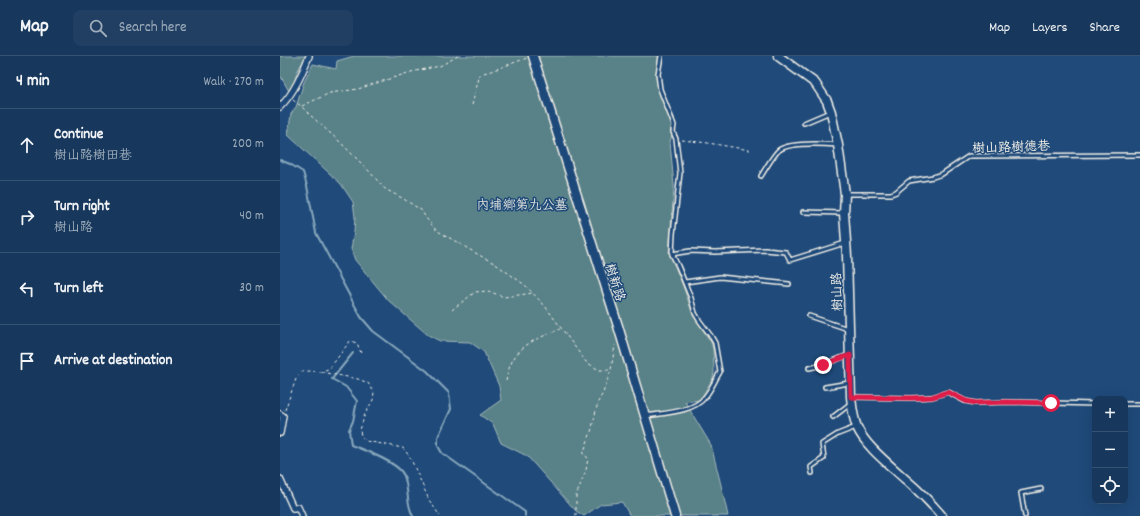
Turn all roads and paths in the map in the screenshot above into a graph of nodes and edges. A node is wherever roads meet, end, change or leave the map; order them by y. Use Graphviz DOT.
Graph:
graph roads {
  1 [pos="309,56"];
  2 [pos="458,56"];
  3 [pos="533,56"];
  4 [pos="661,56"];
  5 [pos="778,56"];
  6 [pos="288,97"];
  7 [pos="472,105"];
  8 [pos="301,106"];
  9 [pos="280,107"];
  10 [pos="831,112"];
  11 [pos="804,123"];
  12 [pos="676,140"];
  13 [pos="838,144"];
  14 [pos="750,150"];
  15 [pos="1140,155"];
  16 [pos="761,176"];
  17 [pos="845,194"];
  18 [pos="803,212"];
  19 [pos="844,213"];
  20 [pos="846,242"];
  21 [pos="672,254"];
  22 [pos="685,282"];
  23 [pos="789,284"];
  24 [pos="533,293"];
  25 [pos="452,310"];
  26 [pos="809,316"];
  27 [pos="561,329"];
  28 [pos="849,330"];
  29 [pos="616,341"];
  30 [pos="361,353"];
  31 [pos="850,355"];
  32 [pos="809,368"];
  33 [pos="611,370"];
  34 [pos="321,372"];
  35 [pos="506,381"];
  36 [pos="851,382"];
  37 [pos="826,387"];
  38 [pos="851,400"];
  39 [pos="1092,404"];
  40 [pos="1128,404"];
  41 [pos="1140,404"];
  42 [pos="281,415"];
  43 [pos="644,417"];
  44 [pos="832,417"];
  45 [pos="856,427"];
  46 [pos="280,433"];
  47 [pos="812,473"];
  48 [pos="280,479"];
  49 [pos="1041,490"];
  50 [pos="302,516"];
  51 [pos="440,516"];
  52 [pos="576,516"];
  53 [pos="675,516"];
  54 [pos="942,516"];
  55 [pos="1025,516"];
  1 -- 6 [label="street"];
  2 -- 8 [label="path"];
  3 -- 7 [label="path"];
  3 -- 43 [label="street, 樹新路"];
  4 -- 12 [label="lane"];
  5 -- 10 [label="street, 樹山路"];
  6 -- 8 [label="path"];
  6 -- 9 [label="street"];
  8 -- 24 [label="path"];
  10 -- 11 [label="lane"];
  10 -- 13 [label="street, 樹山路"];
  12 -- 14 [label="path"];
  12 -- 21 [label="lane"];
  13 -- 16 [label="lane"];
  13 -- 17 [label="street, 樹山路"];
  15 -- 17 [label="lane, 樹山路樹德巷"];
  17 -- 19 [label="street, 樹山路"];
  18 -- 19 [label="lane"];
  19 -- 20 [label="street, 樹山路"];
  20 -- 21 [label="lane"];
  20 -- 28 [label="street, 樹山路"];
  21 -- 22 [label="lane"];
  22 -- 23 [label="lane"];
  22 -- 43 [label="lane"];
  24 -- 25 [label="path"];
  24 -- 27 [label="path"];
  26 -- 28 [label="lane"];
  27 -- 33 [label="path"];
  27 -- 35 [label="path"];
  28 -- 31 [label="street, 樹山路"];
  29 -- 33 [label="path"];
  30 -- 34 [label="path"];
  31 -- 32 [label="lane"];
  31 -- 36 [label="street, 樹山路"];
  33 -- 52 [label="path"];
  34 -- 42 [label="path"];
  34 -- 51 [label="path"];
  36 -- 37 [label="lane"];
  36 -- 38 [label="street, 樹山路"];
  38 -- 39 [label="lane"];
  38 -- 44 [label="lane"];
  38 -- 45 [label="street, 樹山路"];
  40 -- 41 [label="lane"];
  42 -- 46 [label="street"];
  43 -- 53 [label="street, 樹新路"];
  45 -- 47 [label="lane"];
  45 -- 54 [label="street, 樹山路"];
  48 -- 50 [label="street"];
  49 -- 55 [label="lane"];
}
